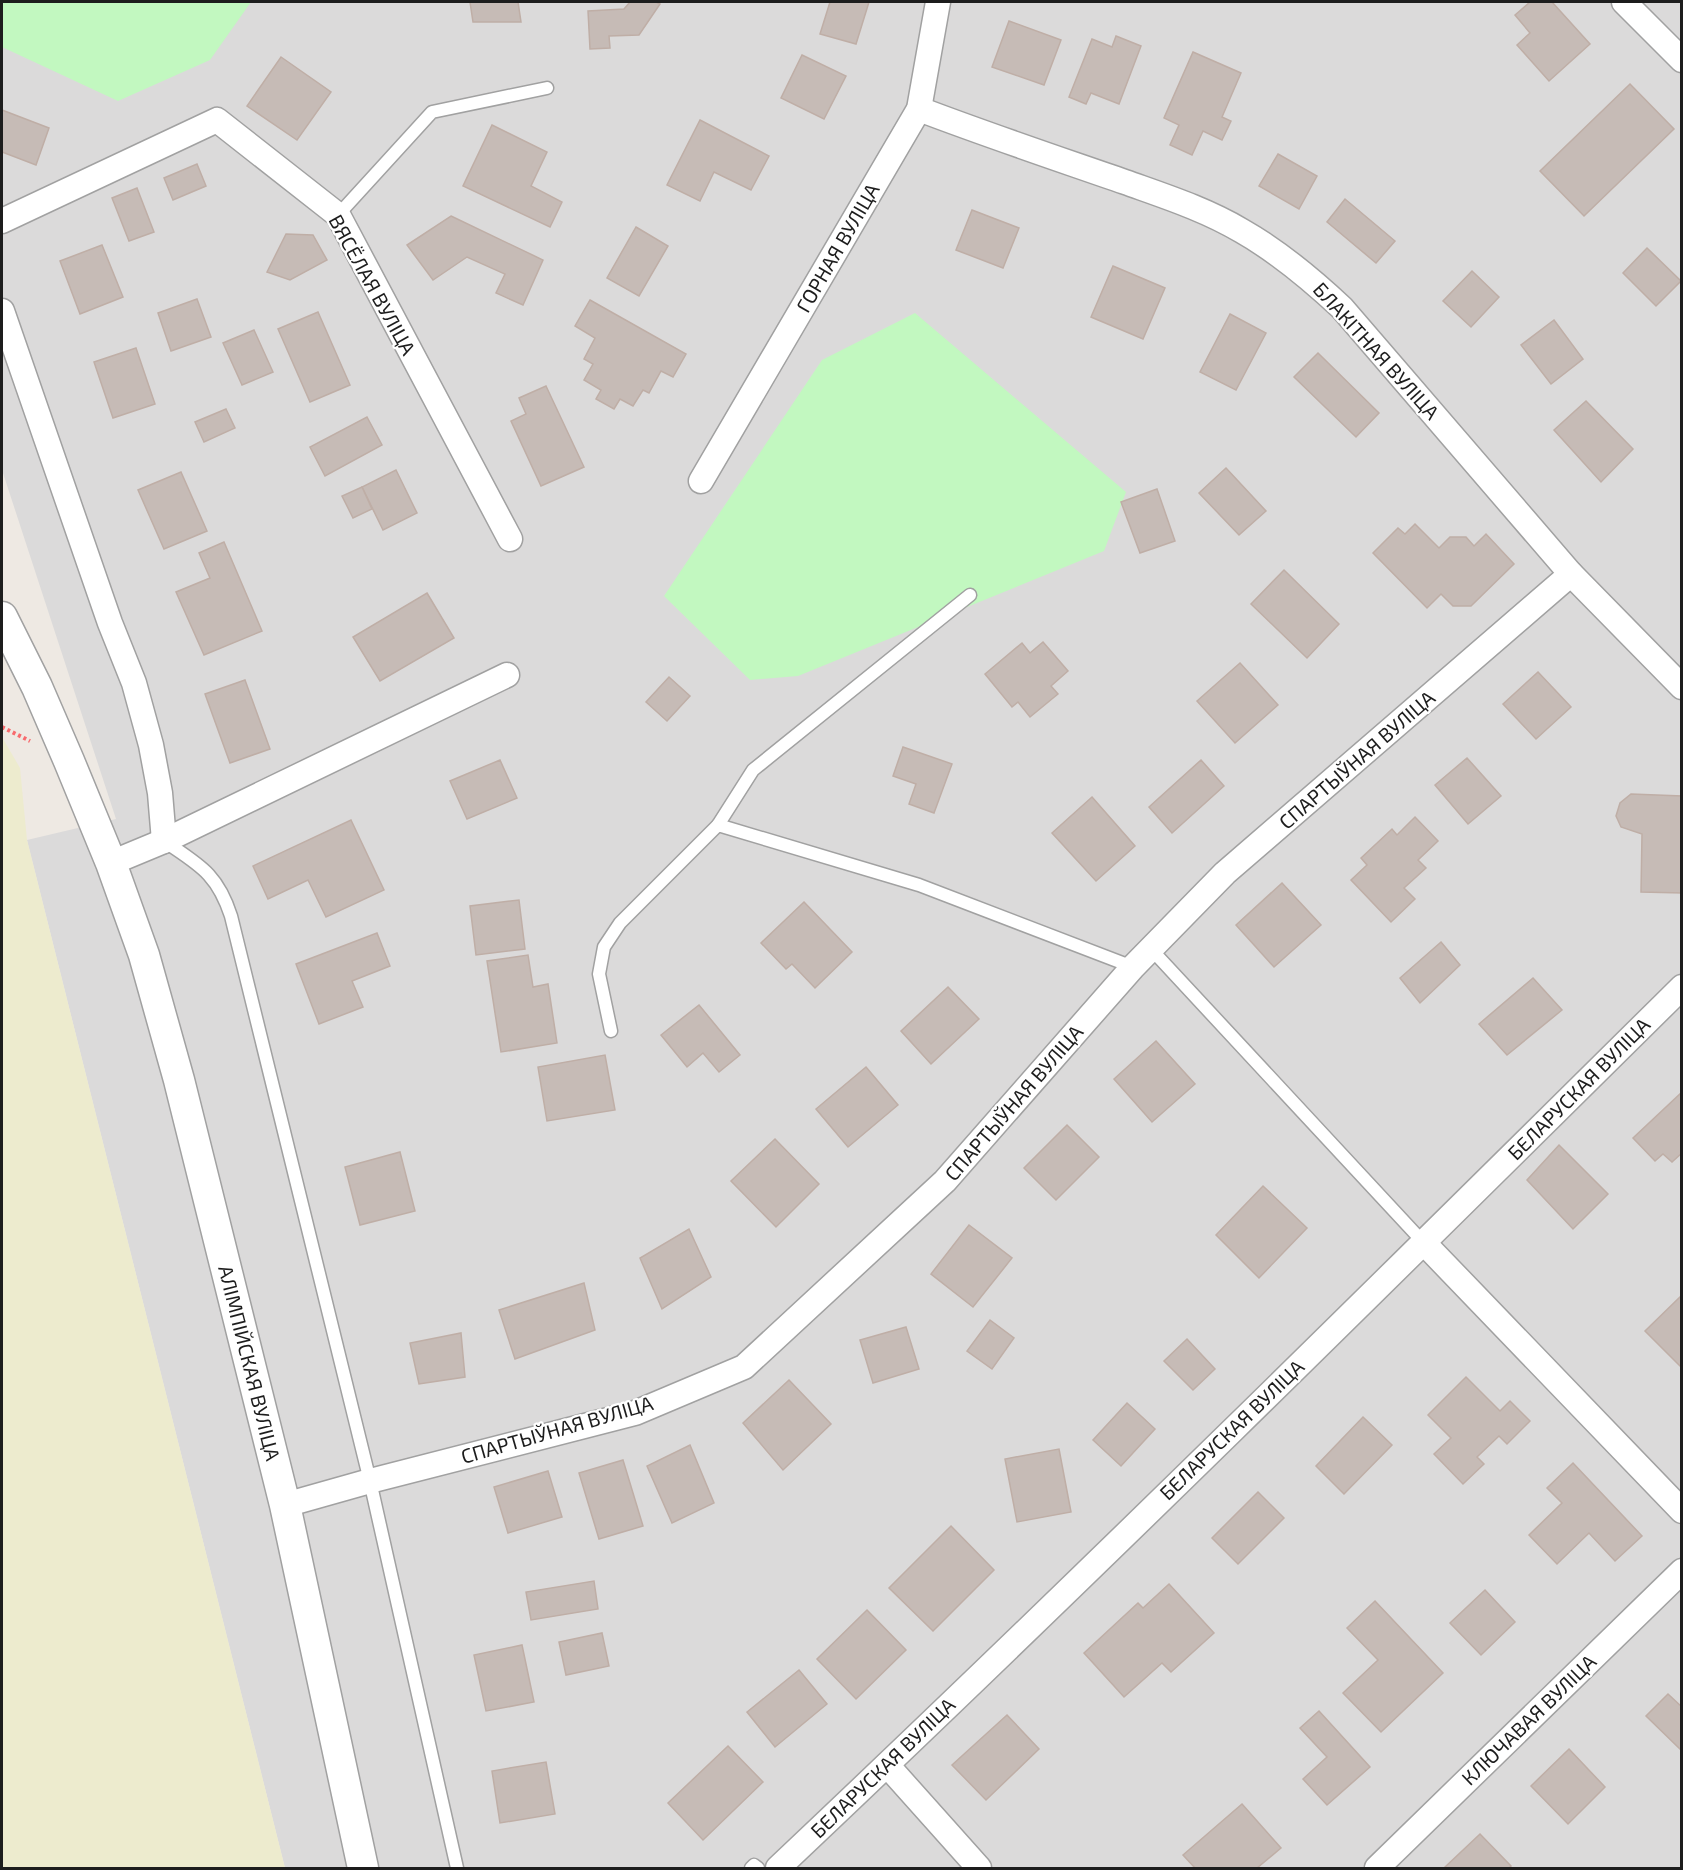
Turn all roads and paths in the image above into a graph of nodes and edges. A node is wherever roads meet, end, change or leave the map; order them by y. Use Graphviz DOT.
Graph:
graph roads {
  1 [pos="939,2"];
  2 [pos="1624,2"];
  3 [pos="1682,60"];
  4 [pos="547,88"];
  5 [pos="919,109"];
  6 [pos="338,215"];
  7 [pos="2,221"];
  8 [pos="2,311"];
  9 [pos="701,481"];
  10 [pos="510,539"];
  11 [pos="1571,574"];
  12 [pos="970,596"];
  13 [pos="2,617"];
  14 [pos="507,675"];
  15 [pos="1682,687"];
  16 [pos="718,825"];
  17 [pos="164,841"];
  18 [pos="111,864"];
  19 [pos="1151,949"];
  20 [pos="1133,967"];
  21 [pos="1682,987"];
  22 [pos="611,1031"];
  23 [pos="1424,1243"];
  24 [pos="370,1481"];
  25 [pos="285,1505"];
  26 [pos="1682,1511"];
  27 [pos="1682,1571"];
  28 [pos="887,1765"];
  29 [pos="363,1869"];
  30 [pos="457,1869"];
  31 [pos="751,1869"];
  32 [pos="758,1869"];
  33 [pos="778,1869"];
  34 [pos="980,1869"];
  35 [pos="1377,1869"];
  1 -- 5 [label="street, ГОРНАЯ ВУЛІЦА"];
  2 -- 3 [label="street"];
  4 -- 6 [label="lane"];
  5 -- 9 [label="street, ГОРНАЯ ВУЛІЦА"];
  5 -- 11 [label="street, БЛАКІТНАЯ ВУЛІЦА"];
  6 -- 7 [label="street, ВЯСЁЛАЯ ВУЛІЦА"];
  6 -- 10 [label="street, ВЯСЁЛАЯ ВУЛІЦА"];
  8 -- 17 [label="street"];
  11 -- 15 [label="street, БЛАКІТНАЯ ВУЛІЦА"];
  11 -- 19 [label="street, СПАРТЫЎНАЯ ВУЛІЦА"];
  12 -- 16 [label="lane"];
  13 -- 18 [label="street, АЛІМПІЙСКАЯ ВУЛІЦА"];
  14 -- 17 [label="street"];
  16 -- 20 [label="lane"];
  16 -- 22 [label="lane"];
  17 -- 18 [label="street"];
  17 -- 24 [label="lane"];
  18 -- 25 [label="street, АЛІМПІЙСКАЯ ВУЛІЦА"];
  19 -- 20 [label="street, СПАРТЫЎНАЯ ВУЛІЦА"];
  19 -- 23 [label="lane"];
  20 -- 24 [label="street, СПАРТЫЎНАЯ ВУЛІЦА"];
  21 -- 23 [label="street, БЕЛАРУСКАЯ ВУЛІЦА"];
  23 -- 26 [label="street"];
  23 -- 28 [label="street, БЕЛАРУСКАЯ ВУЛІЦА"];
  24 -- 25 [label="street, СПАРТЫЎНАЯ ВУЛІЦА"];
  24 -- 30 [label="lane"];
  25 -- 29 [label="street, АЛІМПІЙСКАЯ ВУЛІЦА"];
  27 -- 35 [label="street, КЛЮЧАВАЯ ВУЛІЦА"];
  28 -- 33 [label="street, БЕЛАРУСКАЯ ВУЛІЦА"];
  28 -- 34 [label="street"];
  31 -- 32 [label="lane"];
}
